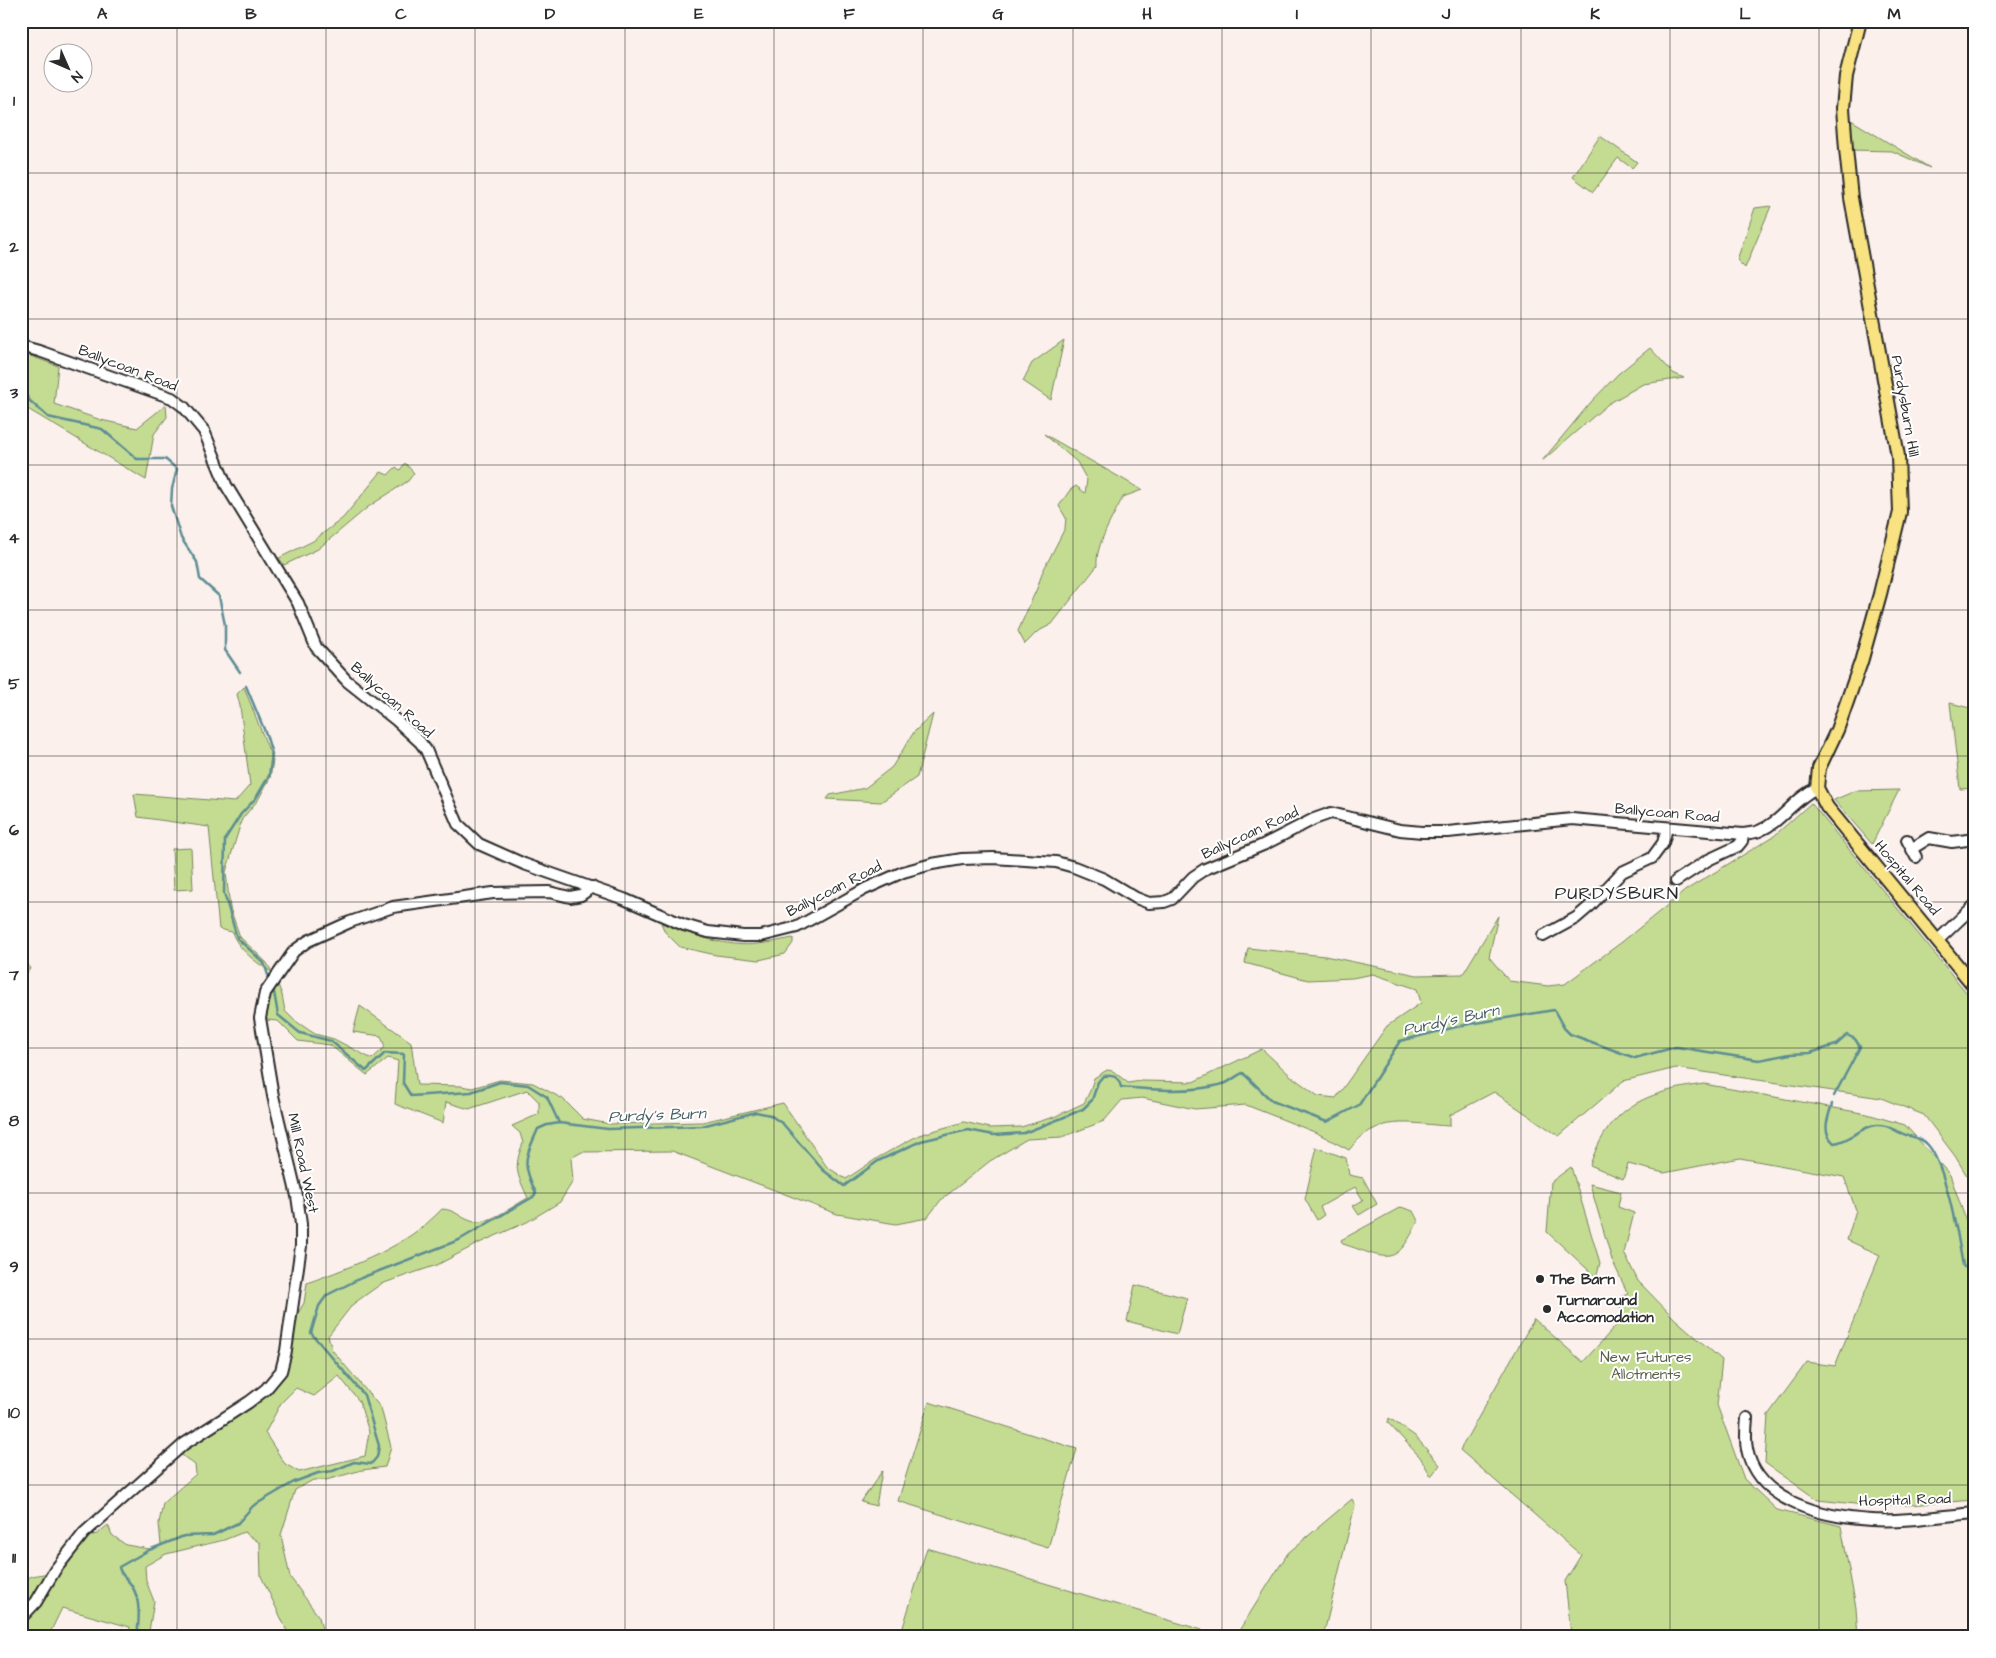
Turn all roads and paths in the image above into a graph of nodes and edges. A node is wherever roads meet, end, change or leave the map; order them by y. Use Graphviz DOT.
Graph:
graph roads {
  1 [pos="1860,21"];
  2 [pos="21,346"];
  3 [pos="1817,788"];
  4 [pos="1667,828"];
  5 [pos="1743,834"];
  6 [pos="1975,839"];
  7 [pos="1912,848"];
  8 [pos="1676,881"];
  9 [pos="592,887"];
  10 [pos="1975,905"];
  11 [pos="1543,936"];
  12 [pos="1938,940"];
  13 [pos="1975,987"];
  14 [pos="1748,1418"];
  15 [pos="1975,1513"];
  16 [pos="21,1618"];
  1 -- 3 [label="main road, Purdysburn Hill"];
  2 -- 9 [label="street, Ballycoan Road"];
  3 -- 5 [label="street, Ballycoan Road"];
  3 -- 12 [label="main road, Hospital Road"];
  4 -- 5 [label="street, Ballycoan Road"];
  4 -- 9 [label="street, Ballycoan Road"];
  4 -- 11 [label="street"];
  5 -- 8 [label="street"];
  6 -- 7 [label="street"];
  9 -- 16 [label="street, Mill Road West"];
  10 -- 12 [label="street"];
  12 -- 13 [label="main road, Hospital Road"];
  14 -- 15 [label="street, Hospital Road"];
}
